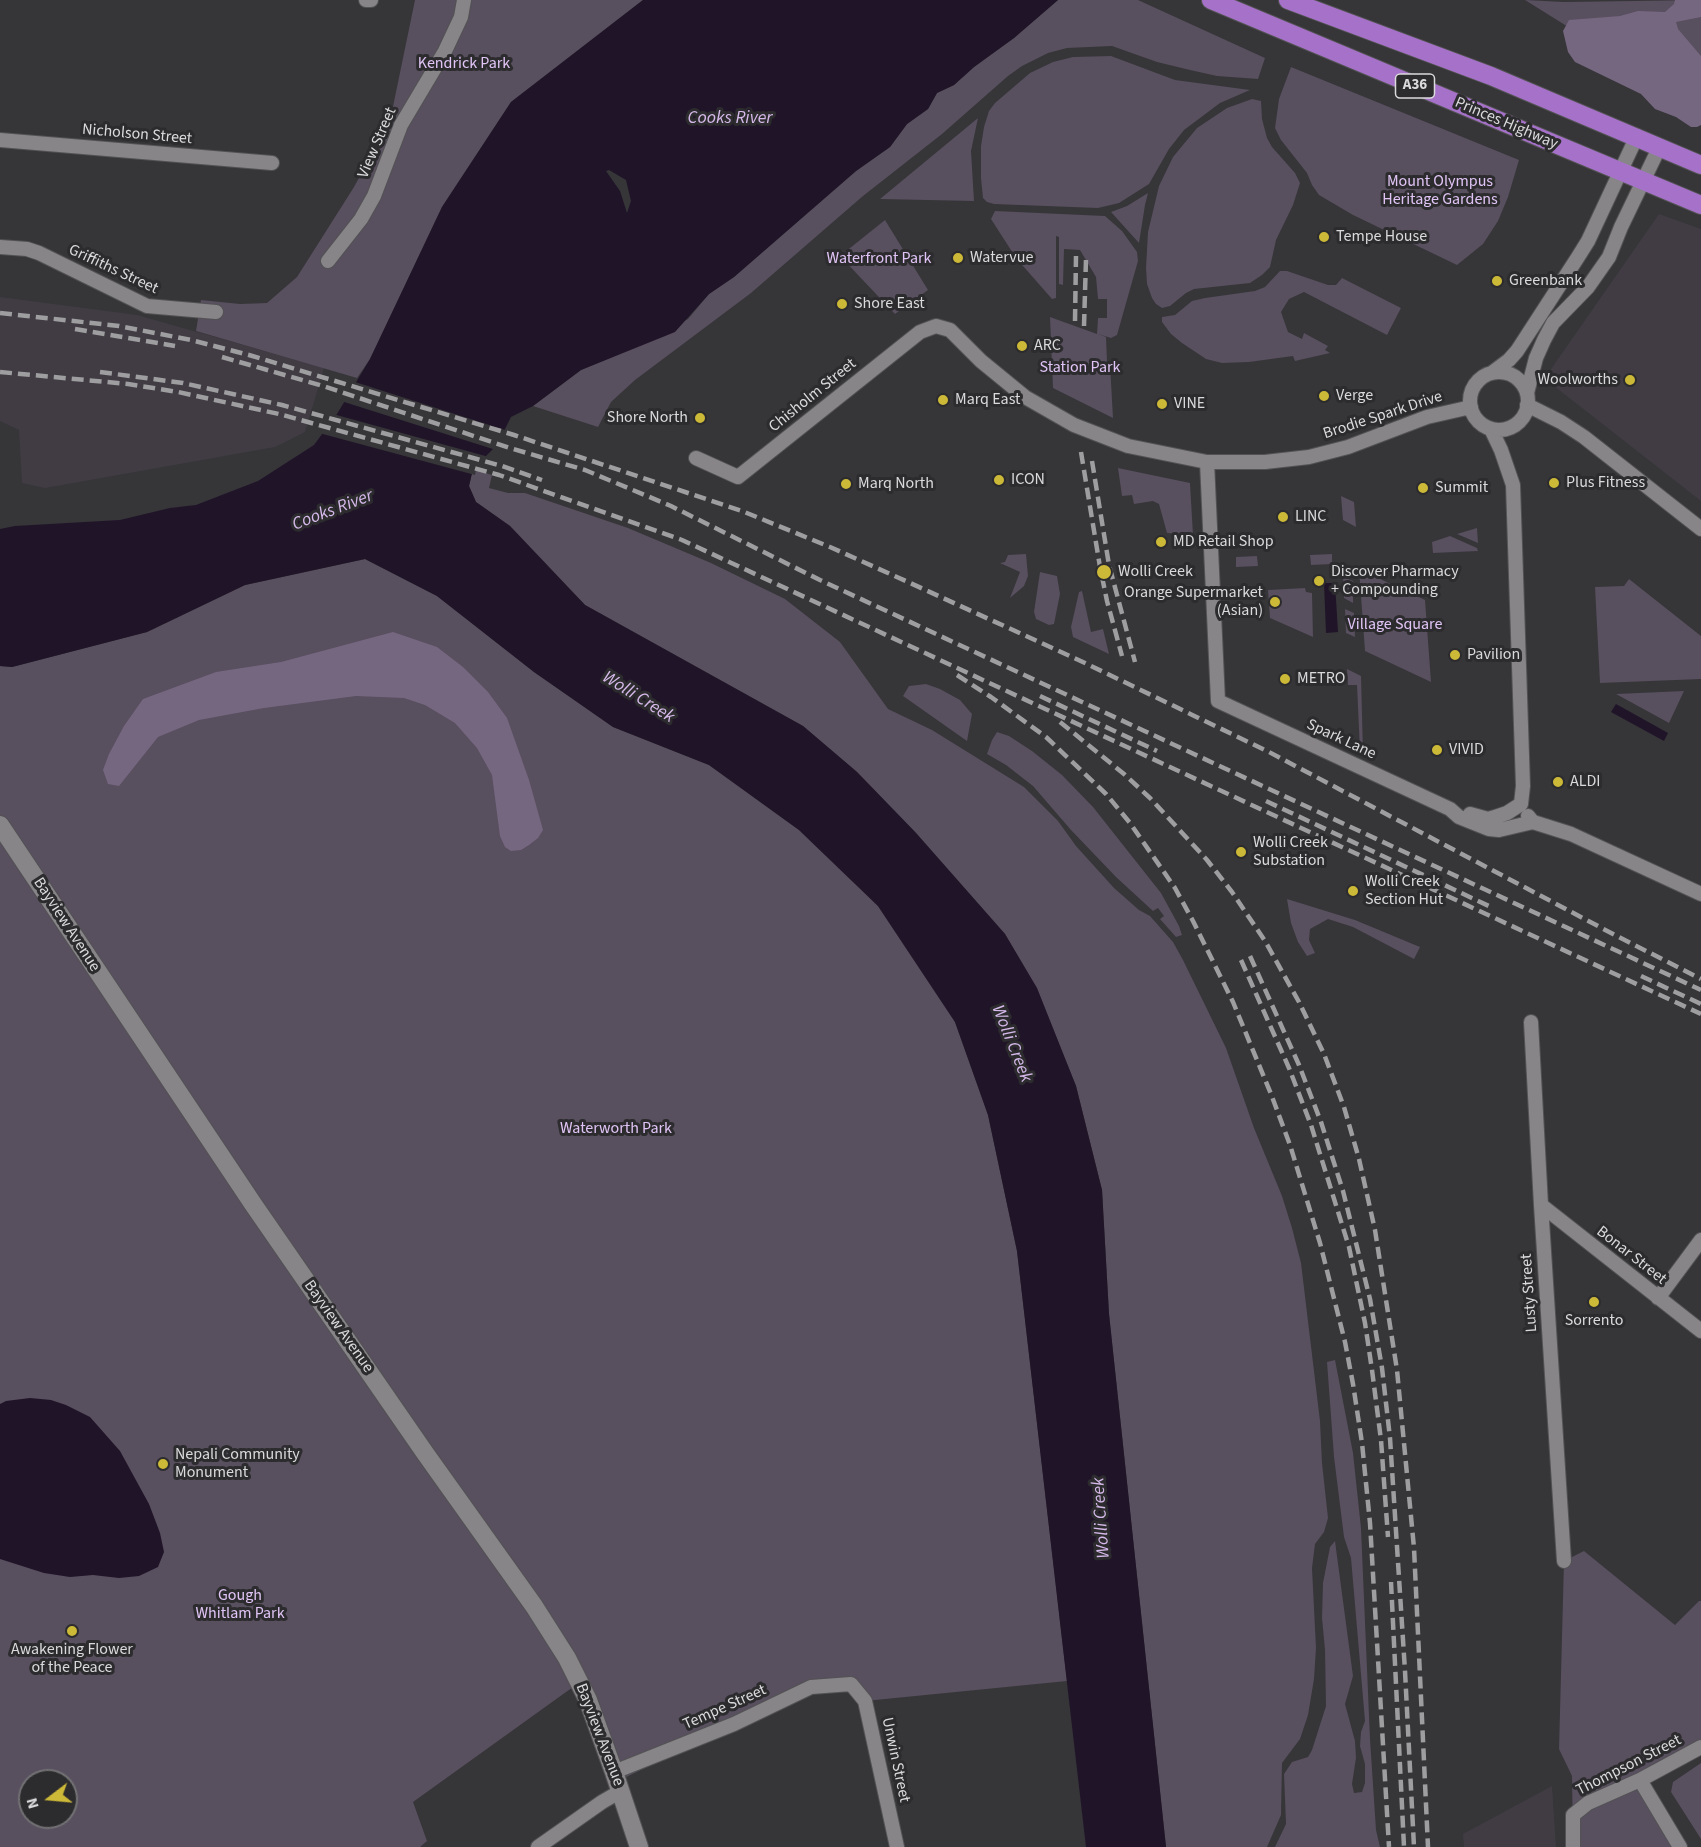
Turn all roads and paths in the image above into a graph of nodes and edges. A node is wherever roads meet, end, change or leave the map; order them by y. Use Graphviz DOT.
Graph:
graph roads {
  1 [pos="366,0"];
  2 [pos="371,0"];
  3 [pos="465,0"];
  4 [pos="1211,0"];
  5 [pos="1288,0"];
  6 [pos="1637,136"];
  7 [pos="0,140"];
  8 [pos="1660,146"];
  9 [pos="272,163"];
  10 [pos="1701,165"];
  11 [pos="1619,171"];
  12 [pos="1642,181"];
  13 [pos="1701,206"];
  14 [pos="0,247"];
  15 [pos="328,261"];
  16 [pos="216,312"];
  17 [pos="950,330"];
  18 [pos="1493,372"];
  19 [pos="1527,399"];
  20 [pos="1471,407"];
  21 [pos="1491,429"];
  22 [pos="696,458"];
  23 [pos="1207,462"];
  24 [pos="1701,529"];
  25 [pos="1521,804"];
  26 [pos="1450,809"];
  27 [pos="1533,822"];
  28 [pos="0,825"];
  29 [pos="1701,894"];
  30 [pos="1531,1022"];
  31 [pos="1541,1205"];
  32 [pos="1701,1240"];
  33 [pos="1658,1298"];
  34 [pos="1701,1331"];
  35 [pos="1564,1561"];
  36 [pos="851,1684"];
  37 [pos="1701,1747"];
  38 [pos="615,1772"];
  39 [pos="1640,1780"];
  40 [pos="621,1791"];
  41 [pos="538,1847"];
  42 [pos="639,1847"];
  43 [pos="897,1847"];
  44 [pos="1573,1847"];
  45 [pos="1680,1847"];
  1 -- 2 [label="street"];
  3 -- 15 [label="street, View Street"];
  4 -- 11 [label="highway, Princes Highway / A36"];
  5 -- 6 [label="highway, A36"];
  6 -- 8 [label="highway, A36"];
  6 -- 11 [label="street"];
  7 -- 9 [label="street, Nicholson Street"];
  8 -- 10 [label="highway, A36"];
  8 -- 12 [label="street"];
  11 -- 12 [label="highway, Princes Highway / A36"];
  11 -- 18 [label="street"];
  12 -- 13 [label="highway, Princes Highway / A36"];
  12 -- 19 [label="street"];
  14 -- 16 [label="street, Griffiths Street"];
  17 -- 22 [label="street, Chisholm Street"];
  17 -- 23 [label="street, Brodie Spark Drive"];
  18 -- 19 [label="street"];
  18 -- 20 [label="street"];
  19 -- 21 [label="street"];
  19 -- 24 [label="street"];
  20 -- 21 [label="street"];
  20 -- 23 [label="street, Brodie Spark Drive"];
  21 -- 25 [label="street"];
  23 -- 26 [label="street, Spark Lane"];
  25 -- 26 [label="street, Spark Lane"];
  25 -- 27 [label="street"];
  26 -- 27 [label="street, Spark Lane"];
  27 -- 29 [label="street"];
  28 -- 38 [label="main road, Bayview Avenue"];
  30 -- 31 [label="street, Lusty Street"];
  31 -- 33 [label="street, Bonar Street"];
  31 -- 35 [label="street, Lusty Street"];
  32 -- 33 [label="street"];
  33 -- 34 [label="street, Bonar Street"];
  36 -- 38 [label="street, Tempe Street"];
  36 -- 43 [label="street, Unwin Street"];
  37 -- 39 [label="street, Thompson Street"];
  38 -- 40 [label="main road, Bayview Avenue"];
  39 -- 44 [label="street, Thompson Street"];
  39 -- 45 [label="street"];
  40 -- 41 [label="street"];
  40 -- 42 [label="main road, Bayview Avenue"];
}
